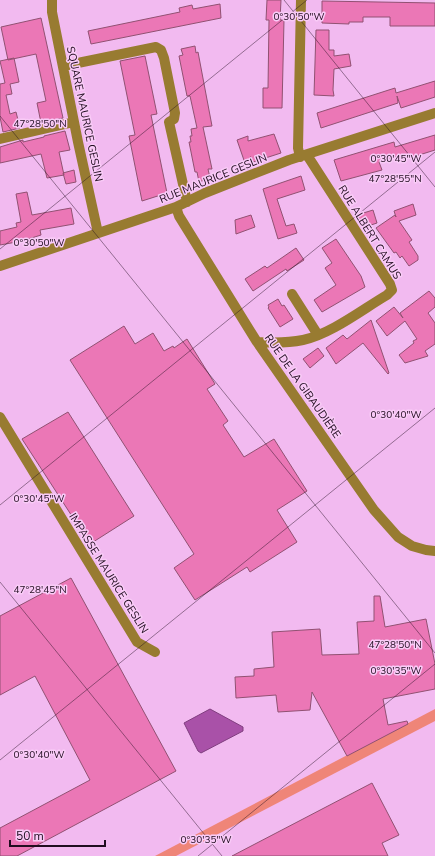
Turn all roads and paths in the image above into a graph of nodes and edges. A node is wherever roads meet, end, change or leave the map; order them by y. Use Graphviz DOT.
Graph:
graph roads {
  1 [pos="52,0"];
  2 [pos="301,0"];
  3 [pos="63,66"];
  4 [pos="435,113"];
  5 [pos="74,122"];
  6 [pos="0,139"];
  7 [pos="303,156"];
  8 [pos="186,202"];
  9 [pos="176,207"];
  10 [pos="98,233"];
  11 [pos="0,266"];
  12 [pos="292,294"];
  13 [pos="318,335"];
  14 [pos="257,342"];
  15 [pos="0,417"];
  16 [pos="435,551"];
  17 [pos="155,652"];
  1 -- 3 [label="street, SQUARE MAURICE GESLIN"];
  2 -- 7 [label="street"];
  3 -- 5 [label="street, SQUARE MAURICE GESLIN"];
  3 -- 8 [label="street"];
  4 -- 7 [label="street, RUE MAURICE GESLIN"];
  5 -- 6 [label="street"];
  5 -- 10 [label="street, SQUARE MAURICE GESLIN"];
  7 -- 8 [label="street, RUE MAURICE GESLIN"];
  7 -- 13 [label="street, RUE ALBERT CAMUS"];
  8 -- 9 [label="street, RUE MAURICE GESLIN"];
  9 -- 10 [label="street, RUE MAURICE GESLIN"];
  9 -- 14 [label="street, RUE DE LA GIBAUDIÈRE"];
  10 -- 11 [label="street, RUE MAURICE GESLIN"];
  12 -- 13 [label="street"];
  13 -- 14 [label="street, RUE ALBERT CAMUS"];
  14 -- 16 [label="street, RUE DE LA GIBAUDIÈRE"];
  15 -- 17 [label="street, IMPASSE MAURICE GESLIN"];
}
